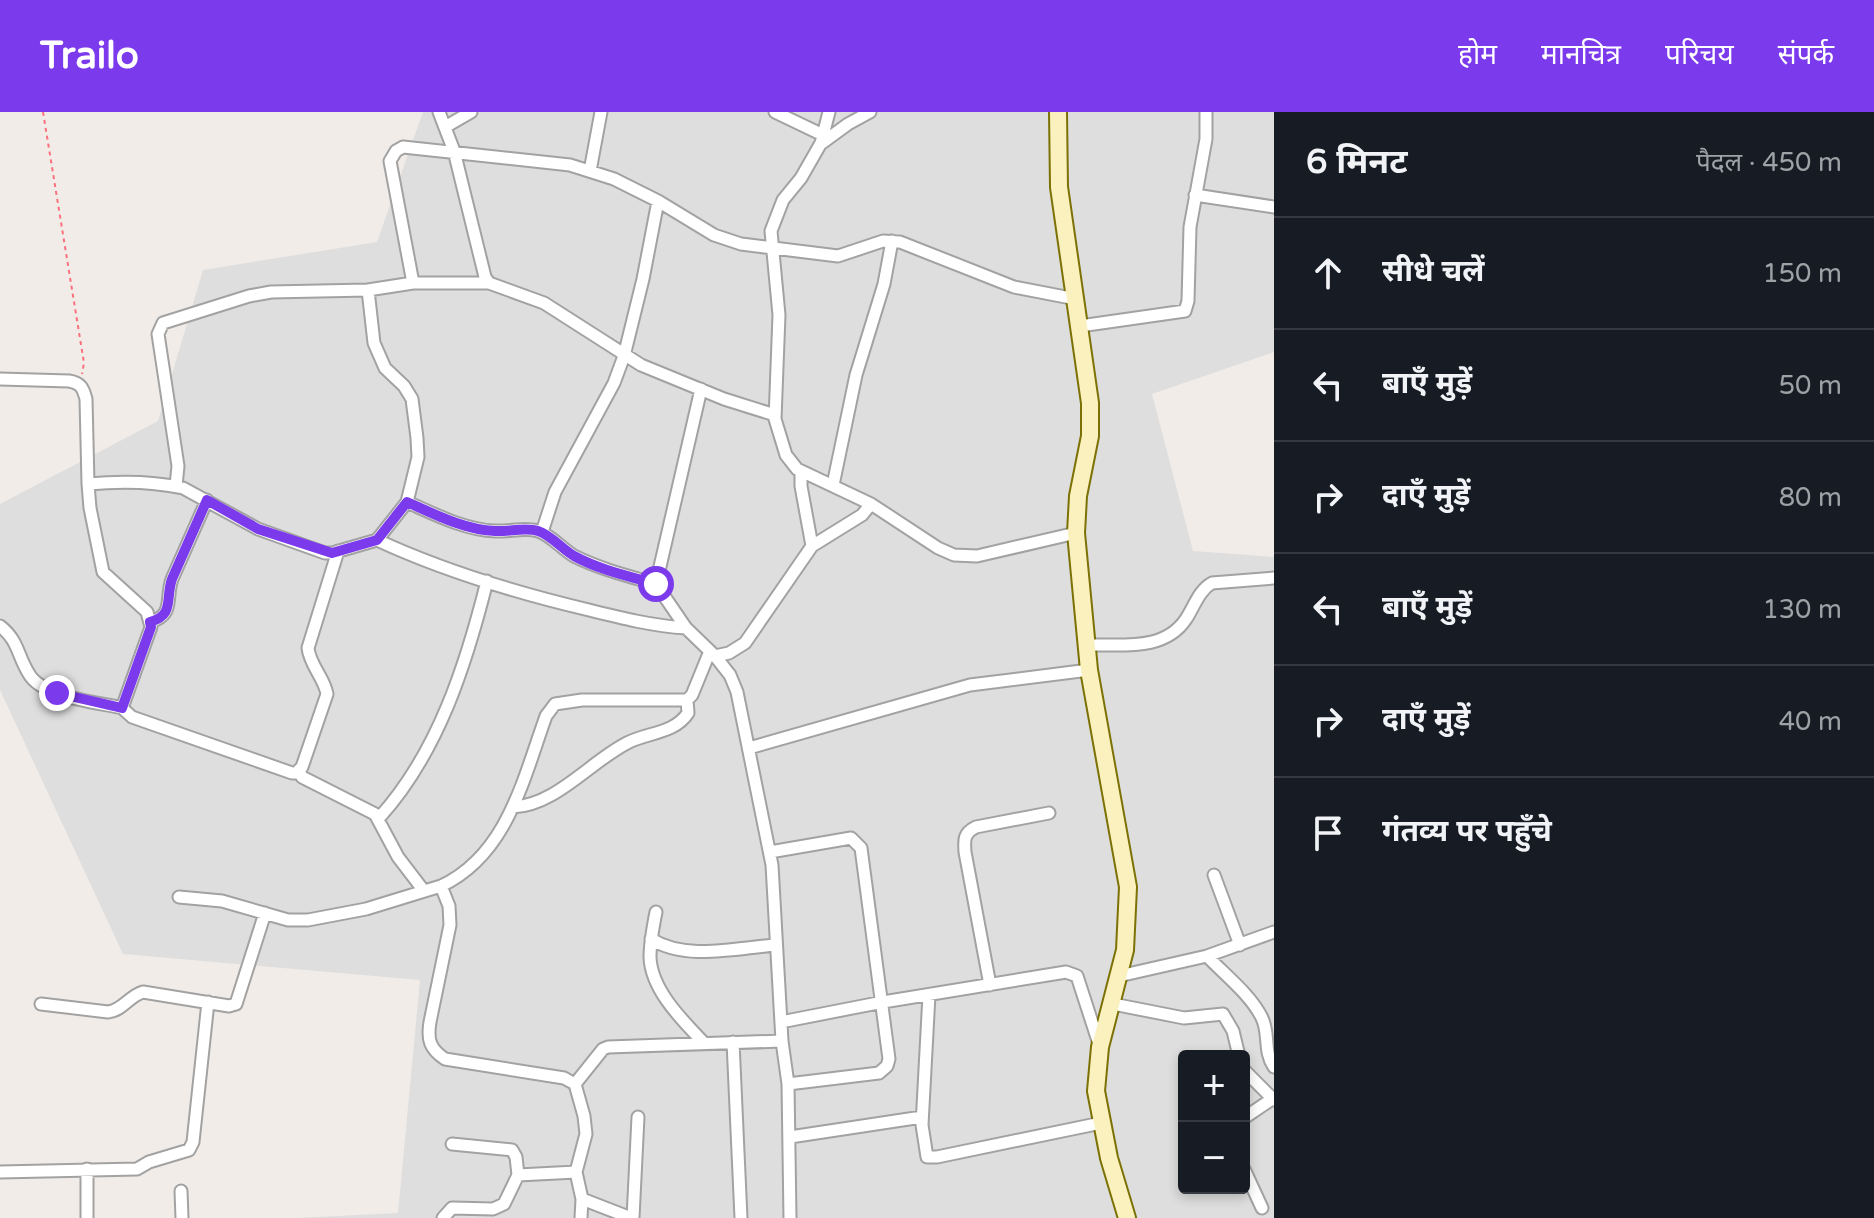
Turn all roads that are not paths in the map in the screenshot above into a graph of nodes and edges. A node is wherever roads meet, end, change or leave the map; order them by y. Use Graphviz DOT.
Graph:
graph roads {
  1 [pos="439,112"];
  2 [pos="471,112"];
  3 [pos="601,112"];
  4 [pos="775,112"];
  5 [pos="829,112"];
  6 [pos="870,112"];
  7 [pos="1058,112"];
  8 [pos="1206,112"];
  9 [pos="445,127"];
  10 [pos="822,139"];
  11 [pos="454,151"];
  12 [pos="590,171"];
  13 [pos="1195,195"];
  14 [pos="658,201"];
  15 [pos="1274,207"];
  16 [pos="892,241"];
  17 [pos="773,247"];
  18 [pos="413,283"];
  19 [pos="489,283"];
  20 [pos="368,290"];
  21 [pos="1076,299"];
  22 [pos="1080,326"];
  23 [pos="624,356"];
  24 [pos="0,379"];
  25 [pos="701,389"];
  26 [pos="775,415"];
  27 [pos="801,471"];
  28 [pos="88,484"];
  29 [pos="833,485"];
  30 [pos="176,486"];
  31 [pos="207,500"];
  32 [pos="407,502"];
  33 [pos="871,504"];
  34 [pos="542,532"];
  35 [pos="1076,533"];
  36 [pos="377,540"];
  37 [pos="812,546"];
  38 [pos="338,551"];
  39 [pos="1274,578"];
  40 [pos="487,581"];
  41 [pos="656,584"];
  42 [pos="150,622"];
  43 [pos="0,626"];
  44 [pos="686,628"];
  45 [pos="1086,645"];
  46 [pos="712,654"];
  47 [pos="1089,670"];
  48 [pos="687,700"];
  49 [pos="122,708"];
  50 [pos="749,748"];
  51 [pos="299,771"];
  52 [pos="513,807"];
  53 [pos="1049,813"];
  54 [pos="379,818"];
  55 [pos="770,852"];
  56 [pos="1214,875"];
  57 [pos="441,886"];
  58 [pos="424,891"];
  59 [pos="179,897"];
  60 [pos="656,912"];
  61 [pos="265,913"];
  62 [pos="1274,932"];
  63 [pos="651,939"];
  64 [pos="776,945"];
  65 [pos="1240,945"];
  66 [pos="1207,956"];
  67 [pos="1119,976"];
  68 [pos="990,985"];
  69 [pos="929,995"];
  70 [pos="208,1002"];
  71 [pos="883,1002"];
  72 [pos="41,1004"];
  73 [pos="1113,1004"];
  74 [pos="781,1022"];
  75 [pos="782,1041"];
  76 [pos="733,1042"];
  77 [pos="704,1043"];
  78 [pos="1100,1047"];
  79 [pos="1238,1050"];
  80 [pos="1274,1067"];
  81 [pos="1250,1076"];
  82 [pos="575,1084"];
  83 [pos="788,1084"];
  84 [pos="1273,1099"];
  85 [pos="1250,1114"];
  86 [pos="638,1117"];
  87 [pos="922,1117"];
  88 [pos="1101,1123"];
  89 [pos="790,1137"];
  90 [pos="452,1144"];
  91 [pos="87,1169"];
  92 [pos="0,1172"];
  93 [pos="576,1172"];
  94 [pos="518,1175"];
  95 [pos="1250,1182"];
  96 [pos="181,1191"];
  97 [pos="582,1199"];
  98 [pos="1262,1208"];
  99 [pos="87,1218"];
  100 [pos="182,1218"];
  101 [pos="443,1218"];
  102 [pos="581,1218"];
  103 [pos="632,1218"];
  104 [pos="741,1218"];
  105 [pos="790,1218"];
  106 [pos="1127,1218"];
  1 -- 9 [label="street"];
  2 -- 9 [label="street"];
  3 -- 12 [label="street"];
  4 -- 10 [label="street"];
  5 -- 10 [label="street"];
  6 -- 10 [label="street"];
  7 -- 21 [label="main road"];
  8 -- 13 [label="street"];
  9 -- 11 [label="street"];
  10 -- 17 [label="street"];
  11 -- 12 [label="street"];
  11 -- 18 [label="street"];
  11 -- 19 [label="street"];
  12 -- 14 [label="street"];
  13 -- 15 [label="street"];
  13 -- 22 [label="street"];
  14 -- 17 [label="street"];
  14 -- 23 [label="street"];
  16 -- 17 [label="street"];
  16 -- 21 [label="street"];
  16 -- 29 [label="street"];
  17 -- 26 [label="street"];
  18 -- 19 [label="street"];
  18 -- 20 [label="street"];
  19 -- 23 [label="street"];
  20 -- 30 [label="street"];
  20 -- 32 [label="street"];
  21 -- 22 [label="main road"];
  22 -- 35 [label="main road"];
  23 -- 25 [label="street"];
  23 -- 34 [label="street"];
  24 -- 28 [label="street"];
  25 -- 26 [label="street"];
  25 -- 41 [label="street"];
  26 -- 27 [label="street"];
  27 -- 29 [label="street"];
  27 -- 37 [label="street"];
  28 -- 30 [label="street"];
  28 -- 42 [label="street"];
  29 -- 33 [label="street"];
  30 -- 31 [label="street"];
  31 -- 38 [label="street"];
  31 -- 42 [label="street"];
  32 -- 34 [label="street"];
  32 -- 36 [label="street"];
  33 -- 35 [label="street"];
  33 -- 37 [label="street"];
  34 -- 41 [label="street"];
  35 -- 45 [label="main road"];
  36 -- 38 [label="street"];
  36 -- 40 [label="street"];
  37 -- 46 [label="street"];
  38 -- 51 [label="street"];
  39 -- 45 [label="street"];
  40 -- 44 [label="street"];
  40 -- 54 [label="street"];
  41 -- 44 [label="street"];
  42 -- 49 [label="street"];
  43 -- 49 [label="street"];
  44 -- 46 [label="street"];
  45 -- 47 [label="main road"];
  46 -- 48 [label="street"];
  46 -- 50 [label="street"];
  47 -- 50 [label="street"];
  47 -- 67 [label="main road"];
  48 -- 52 [label="street"];
  48 -- 52 [label="street"];
  49 -- 51 [label="street"];
  50 -- 55 [label="street"];
  51 -- 54 [label="street"];
  52 -- 57 [label="street"];
  53 -- 68 [label="street"];
  54 -- 58 [label="street"];
  55 -- 64 [label="street"];
  55 -- 71 [label="street"];
  56 -- 65 [label="street"];
  57 -- 58 [label="street"];
  57 -- 82 [label="street"];
  58 -- 61 [label="street"];
  59 -- 61 [label="street"];
  60 -- 63 [label="street"];
  61 -- 70 [label="street"];
  62 -- 65 [label="street"];
  63 -- 64 [label="street"];
  63 -- 77 [label="street"];
  64 -- 74 [label="street"];
  65 -- 66 [label="street"];
  66 -- 67 [label="street"];
  66 -- 80 [label="street"];
  67 -- 73 [label="main road"];
  68 -- 69 [label="street"];
  68 -- 78 [label="street"];
  69 -- 71 [label="street"];
  69 -- 87 [label="street"];
  70 -- 72 [label="street"];
  70 -- 91 [label="street"];
  71 -- 74 [label="street"];
  71 -- 83 [label="street"];
  73 -- 78 [label="main road"];
  73 -- 79 [label="street"];
  74 -- 75 [label="street"];
  75 -- 76 [label="street"];
  75 -- 83 [label="street"];
  76 -- 77 [label="street"];
  76 -- 104 [label="street"];
  77 -- 82 [label="street"];
  78 -- 88 [label="main road"];
  81 -- 84 [label="street"];
  82 -- 93 [label="street"];
  83 -- 89 [label="street"];
  84 -- 85 [label="street"];
  86 -- 103 [label="street"];
  87 -- 88 [label="street"];
  87 -- 89 [label="street"];
  88 -- 106 [label="main road"];
  89 -- 105 [label="street"];
  90 -- 94 [label="street"];
  91 -- 92 [label="street"];
  91 -- 99 [label="street"];
  93 -- 94 [label="street"];
  93 -- 97 [label="street"];
  94 -- 101 [label="street"];
  95 -- 98 [label="street"];
  96 -- 100 [label="street"];
  97 -- 102 [label="street"];
  97 -- 103 [label="street"];
}
